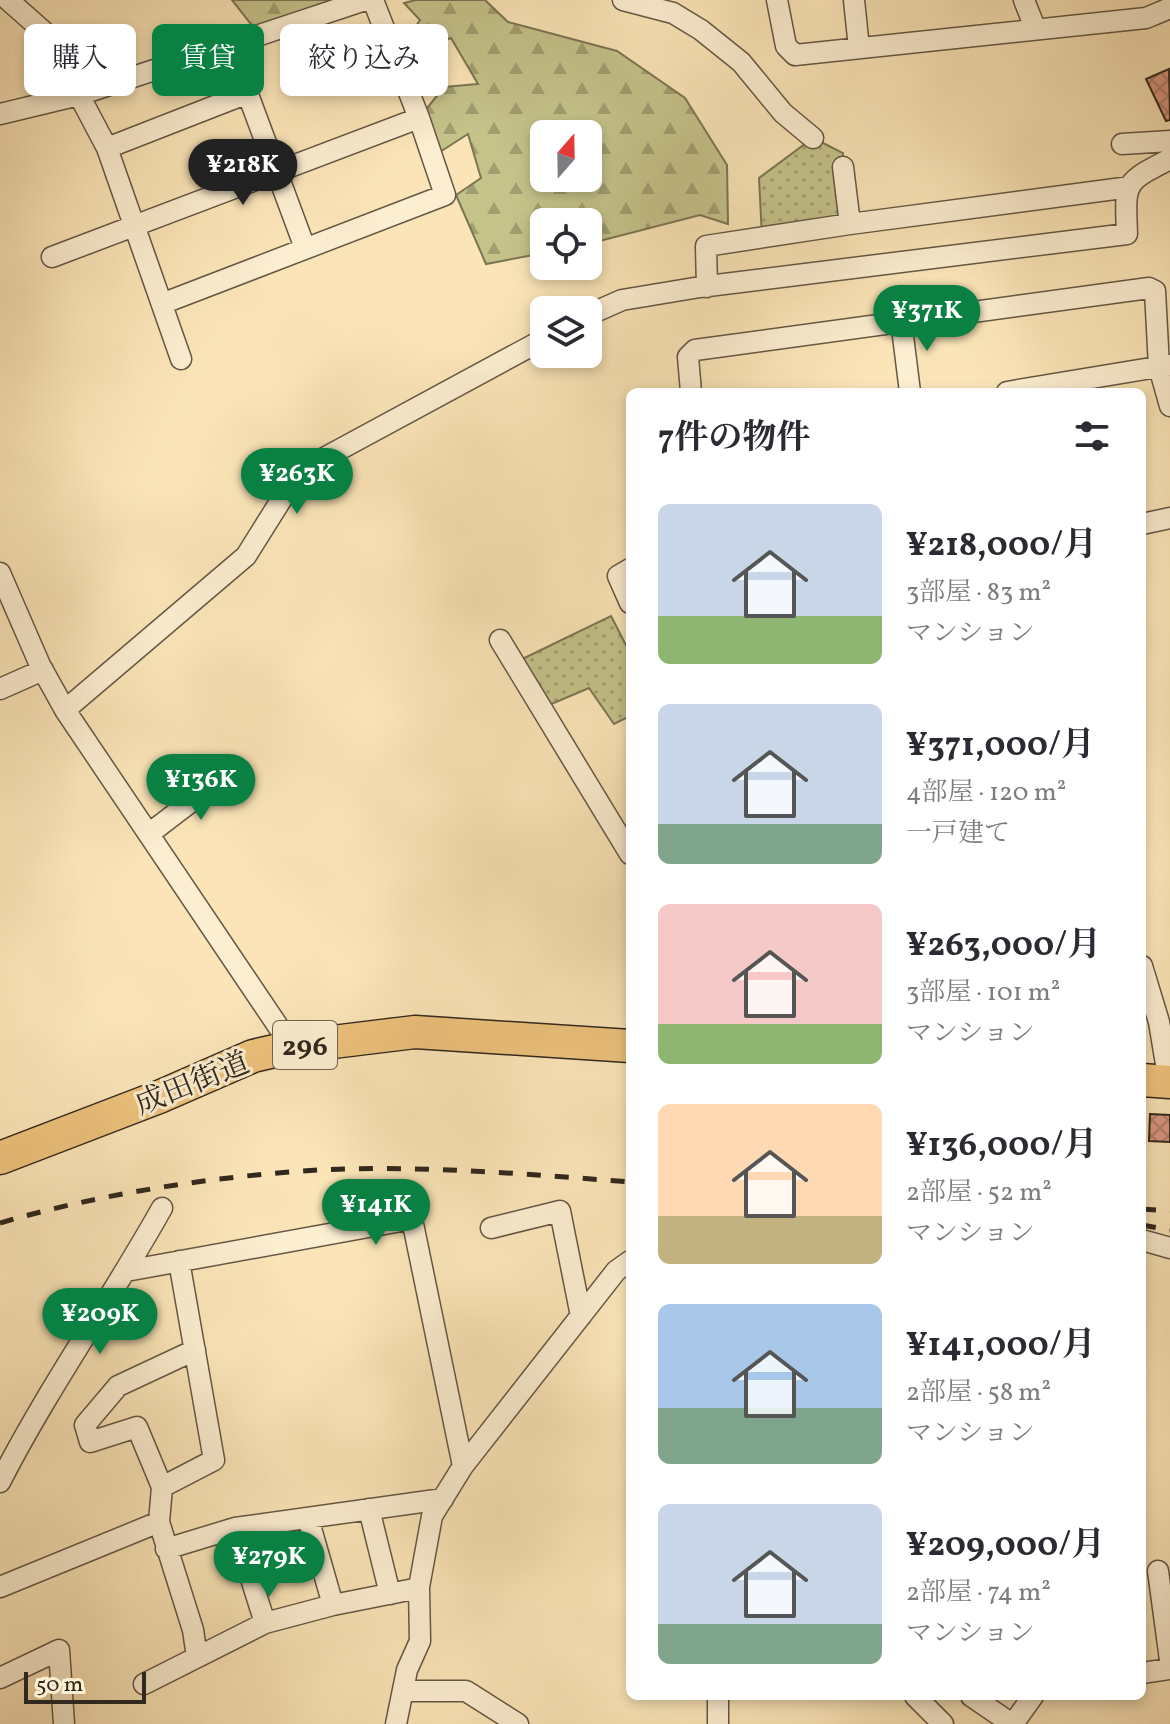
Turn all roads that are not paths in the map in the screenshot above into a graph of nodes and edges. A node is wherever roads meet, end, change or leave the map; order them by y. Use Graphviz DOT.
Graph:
graph roads {
  1 [pos="8,0"];
  2 [pos="365,0"];
  3 [pos="373,0"];
  4 [pos="623,0"];
  5 [pos="777,0"];
  6 [pos="854,0"];
  7 [pos="1024,0"];
  8 [pos="1170,8"];
  9 [pos="35,24"];
  10 [pos="1035,28"];
  11 [pos="264,34"];
  12 [pos="859,48"];
  13 [pos="70,96"];
  14 [pos="88,96"];
  15 [pos="240,96"];
  16 [pos="249,96"];
  17 [pos="0,114"];
  18 [pos="419,118"];
  19 [pos="813,138"];
  20 [pos="1170,141"];
  21 [pos="1122,144"];
  22 [pos="107,148"];
  23 [pos="1170,159"];
  24 [pos="843,167"];
  25 [pos="278,171"];
  26 [pos="1130,187"];
  27 [pos="850,224"];
  28 [pos="135,225"];
  29 [pos="305,248"];
  30 [pos="52,257"];
  31 [pos="707,287"];
  32 [pos="164,303"];
  33 [pos="602,309"];
  34 [pos="901,320"];
  35 [pos="530,347"];
  36 [pos="181,359"];
  37 [pos="1164,366"];
  38 [pos="691,388"];
  39 [pos="910,388"];
  40 [pos="1031,388"];
  41 [pos="1170,406"];
  42 [pos="1170,518"];
  43 [pos="1146,523"];
  44 [pos="626,571"];
  45 [pos="0,573"];
  46 [pos="626,594"];
  47 [pos="500,640"];
  48 [pos="43,670"];
  49 [pos="0,689"];
  50 [pos="65,710"];
  51 [pos="226,775"];
  52 [pos="150,833"];
  53 [pos="626,847"];
  54 [pos="1146,979"];
  55 [pos="626,1046"];
  56 [pos="292,1047"];
  57 [pos="1146,1080"];
  58 [pos="1170,1082"];
  59 [pos="0,1158"];
  60 [pos="162,1208"];
  61 [pos="491,1228"];
  62 [pos="1146,1241"];
  63 [pos="1170,1248"];
  64 [pos="179,1261"];
  65 [pos="626,1264"];
  66 [pos="126,1271"];
  67 [pos="581,1316"];
  68 [pos="195,1350"];
  69 [pos="463,1466"];
  70 [pos="0,1482"];
  71 [pos="162,1487"];
  72 [pos="443,1499"];
  73 [pos="369,1509"];
  74 [pos="308,1518"];
  75 [pos="159,1522"];
  76 [pos="235,1528"];
  77 [pos="166,1549"];
  78 [pos="1157,1571"];
  79 [pos="0,1587"];
  80 [pos="419,1588"];
  81 [pos="390,1594"];
  82 [pos="333,1605"];
  83 [pos="265,1623"];
  84 [pos="197,1657"];
  85 [pos="1170,1660"];
  86 [pos="1170,1669"];
  87 [pos="1146,1672"];
  88 [pos="0,1678"];
  89 [pos="144,1684"];
  90 [pos="403,1691"];
  91 [pos="718,1700"];
  92 [pos="919,1700"];
  93 [pos="977,1700"];
  94 [pos="1030,1700"];
  95 [pos="64,1724"];
  96 [pos="396,1724"];
  97 [pos="518,1724"];
  98 [pos="718,1724"];
  99 [pos="943,1724"];
  100 [pos="1012,1724"];
  1 -- 9 [label="street"];
  2 -- 11 [label="street"];
  3 -- 18 [label="street"];
  4 -- 19 [label="street"];
  5 -- 12 [label="street"];
  6 -- 12 [label="street"];
  7 -- 10 [label="street"];
  8 -- 10 [label="street"];
  10 -- 12 [label="street"];
  13 -- 17 [label="street"];
  14 -- 22 [label="street"];
  15 -- 22 [label="street"];
  16 -- 25 [label="street"];
  18 -- 25 [label="street"];
  18 -- 29 [label="street"];
  20 -- 21 [label="street"];
  22 -- 28 [label="street"];
  23 -- 26 [label="street"];
  24 -- 27 [label="street"];
  25 -- 28 [label="street"];
  25 -- 29 [label="street"];
  26 -- 27 [label="street"];
  26 -- 31 [label="street"];
  27 -- 31 [label="street"];
  28 -- 30 [label="street"];
  28 -- 32 [label="street"];
  29 -- 32 [label="street"];
  31 -- 33 [label="street"];
  32 -- 36 [label="street"];
  34 -- 37 [label="street"];
  34 -- 38 [label="street"];
  34 -- 39 [label="street"];
  35 -- 50 [label="street"];
  37 -- 40 [label="street"];
  37 -- 41 [label="street"];
  42 -- 43 [label="street"];
  44 -- 46 [label="street"];
  45 -- 48 [label="street"];
  47 -- 53 [label="street"];
  48 -- 49 [label="street"];
  48 -- 50 [label="street"];
  50 -- 52 [label="street"];
  51 -- 52 [label="street"];
  52 -- 56 [label="street"];
  54 -- 58 [label="street"];
  55 -- 56 [label="highway, 成田街道 / 296"];
  56 -- 59 [label="highway, 成田街道 / 296"];
  57 -- 58 [label="highway"];
  60 -- 66 [label="street"];
  61 -- 67 [label="street"];
  62 -- 63 [label="street"];
  64 -- 66 [label="street"];
  64 -- 68 [label="street"];
  64 -- 69 [label="street"];
  65 -- 67 [label="street"];
  66 -- 70 [label="street"];
  67 -- 69 [label="street"];
  68 -- 71 [label="street"];
  68 -- 71 [label="street"];
  69 -- 72 [label="street"];
  71 -- 75 [label="street"];
  72 -- 73 [label="street"];
  72 -- 80 [label="street"];
  73 -- 74 [label="street"];
  73 -- 81 [label="street"];
  74 -- 76 [label="street"];
  74 -- 82 [label="street"];
  75 -- 77 [label="street"];
  75 -- 79 [label="street"];
  76 -- 77 [label="street"];
  76 -- 83 [label="street"];
  77 -- 84 [label="street"];
  78 -- 85 [label="street"];
  80 -- 81 [label="street"];
  80 -- 90 [label="street"];
  81 -- 82 [label="street"];
  82 -- 83 [label="street"];
  83 -- 84 [label="street"];
  84 -- 89 [label="street"];
  86 -- 87 [label="street"];
  88 -- 95 [label="street"];
  90 -- 96 [label="street"];
  90 -- 97 [label="street"];
  91 -- 98 [label="street"];
  92 -- 99 [label="street"];
  93 -- 100 [label="street"];
  94 -- 100 [label="street"];
}
